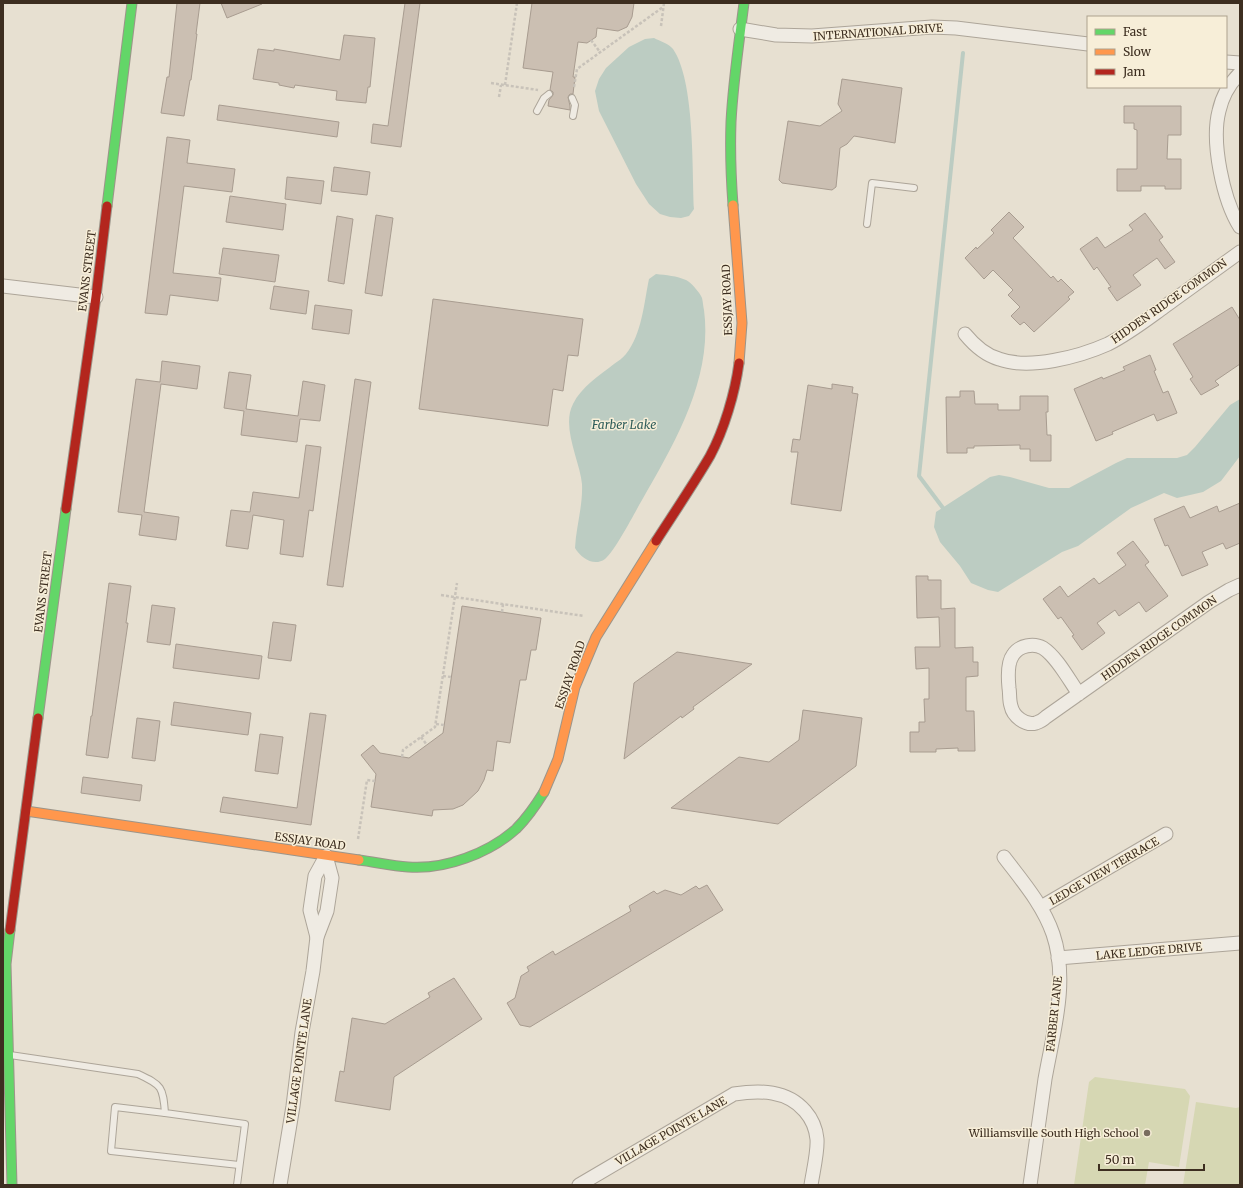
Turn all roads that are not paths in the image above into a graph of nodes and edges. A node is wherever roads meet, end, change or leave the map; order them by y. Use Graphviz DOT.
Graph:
graph roads {
  1 [pos="132,3"];
  2 [pos="744,3"];
  3 [pos="740,29"];
  4 [pos="1087,44"];
  5 [pos="1227,62"];
  6 [pos="1240,63"];
  7 [pos="1240,73"];
  8 [pos="549,94"];
  9 [pos="572,98"];
  10 [pos="537,111"];
  11 [pos="573,116"];
  12 [pos="914,188"];
  13 [pos="867,224"];
  14 [pos="1240,227"];
  15 [pos="1240,252"];
  16 [pos="3,286"];
  17 [pos="96,297"];
  18 [pos="965,334"];
  19 [pos="1240,585"];
  20 [pos="1079,694"];
  21 [pos="26,811"];
  22 [pos="1166,834"];
  23 [pos="326,856"];
  24 [pos="1004,857"];
  25 [pos="1041,907"];
  26 [pos="1240,943"];
  27 [pos="1058,958"];
  28 [pos="8,1055"];
  29 [pos="165,1113"];
  30 [pos="7,1165"];
  31 [pos="239,1165"];
  32 [pos="12,1185"];
  33 [pos="237,1185"];
  34 [pos="280,1185"];
  35 [pos="579,1185"];
  36 [pos="811,1185"];
  37 [pos="1030,1185"];
  1 -- 17 [label="street, EVANS STREET"];
  2 -- 3 [label="street, ESSJAY ROAD"];
  3 -- 4 [label="street, INTERNATIONAL DRIVE"];
  3 -- 23 [label="street, ESSJAY ROAD"];
  5 -- 6 [label="street"];
  7 -- 14 [label="street"];
  8 -- 10 [label="lane"];
  9 -- 11 [label="lane"];
  12 -- 13 [label="lane"];
  15 -- 18 [label="street, HIDDEN RIDGE COMMON"];
  16 -- 17 [label="street"];
  17 -- 21 [label="street, EVANS STREET"];
  19 -- 20 [label="street, HIDDEN RIDGE COMMON"];
  20 -- 20 [label="street, HIDDEN RIDGE COMMON"];
  21 -- 23 [label="street, ESSJAY ROAD"];
  21 -- 28 [label="street, EVANS STREET"];
  22 -- 25 [label="street, LEDGE VIEW TERRACE"];
  23 -- 34 [label="street, VILLAGE POINTE LANE"];
  24 -- 25 [label="street, FARBER LANE"];
  25 -- 27 [label="street, FARBER LANE"];
  26 -- 27 [label="street, LAKE LEDGE DRIVE"];
  27 -- 37 [label="street, FARBER LANE"];
  28 -- 29 [label="lane"];
  28 -- 30 [label="street, EVANS STREET"];
  29 -- 31 [label="lane"];
  29 -- 31 [label="lane"];
  30 -- 32 [label="street, EVANS STREET"];
  31 -- 33 [label="lane"];
  35 -- 36 [label="street, VILLAGE POINTE LANE"];
}
